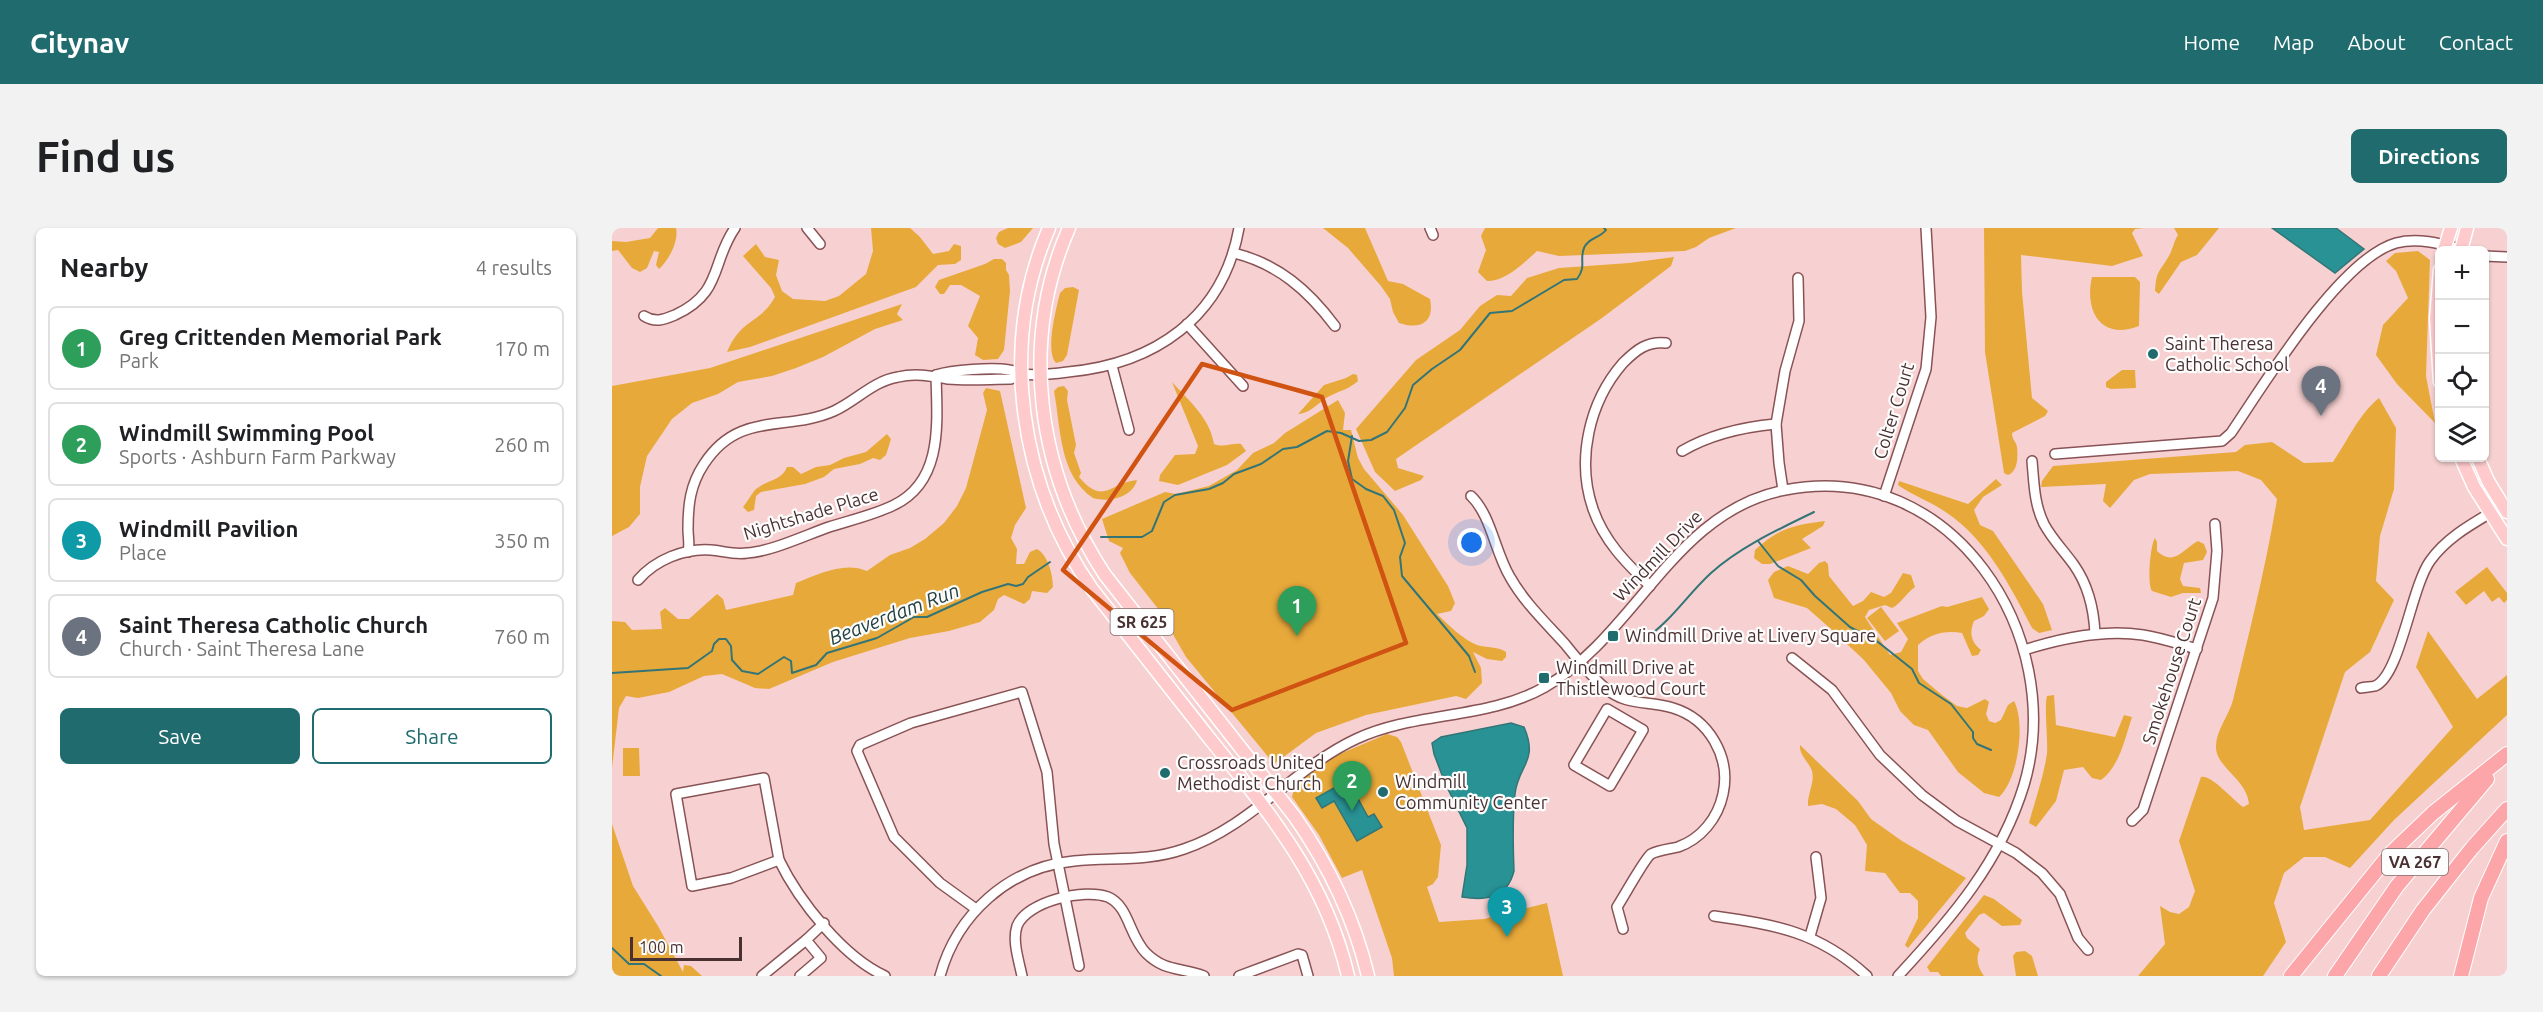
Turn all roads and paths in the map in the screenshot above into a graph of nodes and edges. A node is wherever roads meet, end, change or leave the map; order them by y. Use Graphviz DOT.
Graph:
graph roads {
  1 [pos="735,228"];
  2 [pos="807,228"];
  3 [pos="1049,228"];
  4 [pos="1069,228"];
  5 [pos="1239,228"];
  6 [pos="1926,228"];
  7 [pos="2451,228"];
  8 [pos="2467,228"];
  9 [pos="820,244"];
  10 [pos="2446,246"];
  11 [pos="2463,246"];
  12 [pos="2435,247"];
  13 [pos="1234,253"];
  14 [pos="2489,256"];
  15 [pos="2507,257"];
  16 [pos="1798,278"];
  17 [pos="2437,300"];
  18 [pos="644,316"];
  19 [pos="1187,324"];
  20 [pos="1335,326"];
  21 [pos="1666,343"];
  22 [pos="2438,354"];
  23 [pos="1112,366"];
  24 [pos="1021,374"];
  25 [pos="1040,374"];
  26 [pos="936,375"];
  27 [pos="1243,386"];
  28 [pos="1776,424"];
  29 [pos="1129,430"];
  30 [pos="1682,451"];
  31 [pos="2055,454"];
  32 [pos="2032,461"];
  33 [pos="2463,462"];
  34 [pos="2480,462"];
  35 [pos="1784,490"];
  36 [pos="1471,496"];
  37 [pos="1884,496"];
  38 [pos="2506,507"];
  39 [pos="2489,513"];
  40 [pos="2215,524"];
  41 [pos="2507,539"];
  42 [pos="688,552"];
  43 [pos="638,580"];
  44 [pos="1650,586"];
  45 [pos="2095,634"];
  46 [pos="2197,649"];
  47 [pos="2024,650"];
  48 [pos="1792,658"];
  49 [pos="1580,662"];
  50 [pos="2361,688"];
  51 [pos="1615,695"];
  52 [pos="1607,709"];
  53 [pos="2507,756"];
  54 [pos="1276,793"];
  55 [pos="1262,803"];
  56 [pos="2507,809"];
  57 [pos="2132,821"];
  58 [pos="2507,841"];
  59 [pos="1999,844"];
  60 [pos="1816,857"];
  61 [pos="779,860"];
  62 [pos="1059,863"];
  63 [pos="1065,897"];
  64 [pos="976,909"];
  65 [pos="1714,916"];
  66 [pos="824,923"];
  67 [pos="1623,929"];
  68 [pos="1810,936"];
  69 [pos="806,940"];
  70 [pos="2088,950"];
  71 [pos="1079,966"];
  72 [pos="762,976"];
  73 [pos="800,976"];
  74 [pos="885,976"];
  75 [pos="940,976"];
  76 [pos="1022,976"];
  77 [pos="1204,976"];
  78 [pos="1239,976"];
  79 [pos="1308,976"];
  80 [pos="1348,976"];
  81 [pos="1368,976"];
  82 [pos="1867,976"];
  83 [pos="1898,976"];
  84 [pos="2291,976"];
  85 [pos="2335,976"];
  86 [pos="2379,976"];
  87 [pos="2460,976"];
  1 -- 18 [label="street"];
  2 -- 9 [label="street"];
  3 -- 24 [label="main road, SR 625"];
  4 -- 25 [label="main road, SR 625"];
  5 -- 13 [label="street"];
  6 -- 37 [label="street, Colter Court"];
  7 -- 10 [label="main road"];
  8 -- 11 [label="main road"];
  12 -- 31 [label="street"];
  13 -- 19 [label="street"];
  13 -- 20 [label="street"];
  14 -- 15 [label="street"];
  16 -- 28 [label="street"];
  17 -- 22 [label="main road"];
  19 -- 23 [label="street"];
  19 -- 27 [label="street"];
  21 -- 44 [label="street"];
  23 -- 25 [label="street"];
  23 -- 29 [label="street"];
  24 -- 25 [label="street"];
  24 -- 26 [label="street"];
  24 -- 55 [label="main road, SR 625"];
  25 -- 54 [label="main road, SR 625"];
  26 -- 42 [label="street"];
  26 -- 42 [label="street, Nightshade Place"];
  28 -- 30 [label="street"];
  28 -- 35 [label="street"];
  32 -- 45 [label="street"];
  33 -- 39 [label="main road"];
  34 -- 38 [label="main road"];
  35 -- 37 [label="street, Windmill Drive"];
  35 -- 44 [label="street, Windmill Drive"];
  36 -- 49 [label="street"];
  37 -- 47 [label="street, Windmill Drive"];
  38 -- 39 [label="street"];
  39 -- 41 [label="main road"];
  39 -- 50 [label="street"];
  40 -- 46 [label="street, Smokehouse Court"];
  42 -- 43 [label="street, Nightshade Place"];
  44 -- 49 [label="street, Windmill Drive"];
  45 -- 46 [label="street"];
  45 -- 47 [label="street"];
  46 -- 57 [label="street, Smokehouse Court"];
  47 -- 59 [label="street, Windmill Drive"];
  48 -- 59 [label="street"];
  49 -- 51 [label="street"];
  49 -- 54 [label="street, Windmill Drive"];
  51 -- 52 [label="street"];
  51 -- 67 [label="street"];
  52 -- 52 [label="street"];
  53 -- 84 [label="highway"];
  53 -- 85 [label="highway, VA 267"];
  54 -- 55 [label="street, Windmill Drive"];
  54 -- 81 [label="main road, SR 625"];
  55 -- 62 [label="street, Windmill Drive"];
  55 -- 80 [label="main road, SR 625"];
  56 -- 86 [label="highway, VA 267"];
  58 -- 87 [label="highway"];
  59 -- 70 [label="street"];
  59 -- 83 [label="street, Windmill Drive"];
  60 -- 68 [label="street"];
  61 -- 61 [label="street"];
  61 -- 66 [label="street"];
  62 -- 63 [label="street"];
  62 -- 64 [label="street, Windmill Drive"];
  62 -- 64 [label="street"];
  63 -- 71 [label="street"];
  63 -- 76 [label="street"];
  63 -- 77 [label="street"];
  64 -- 75 [label="street, Windmill Drive"];
  65 -- 68 [label="street"];
  66 -- 69 [label="street"];
  66 -- 74 [label="street"];
  68 -- 82 [label="street"];
  69 -- 72 [label="street"];
  69 -- 73 [label="street"];
  78 -- 79 [label="street"];
}
